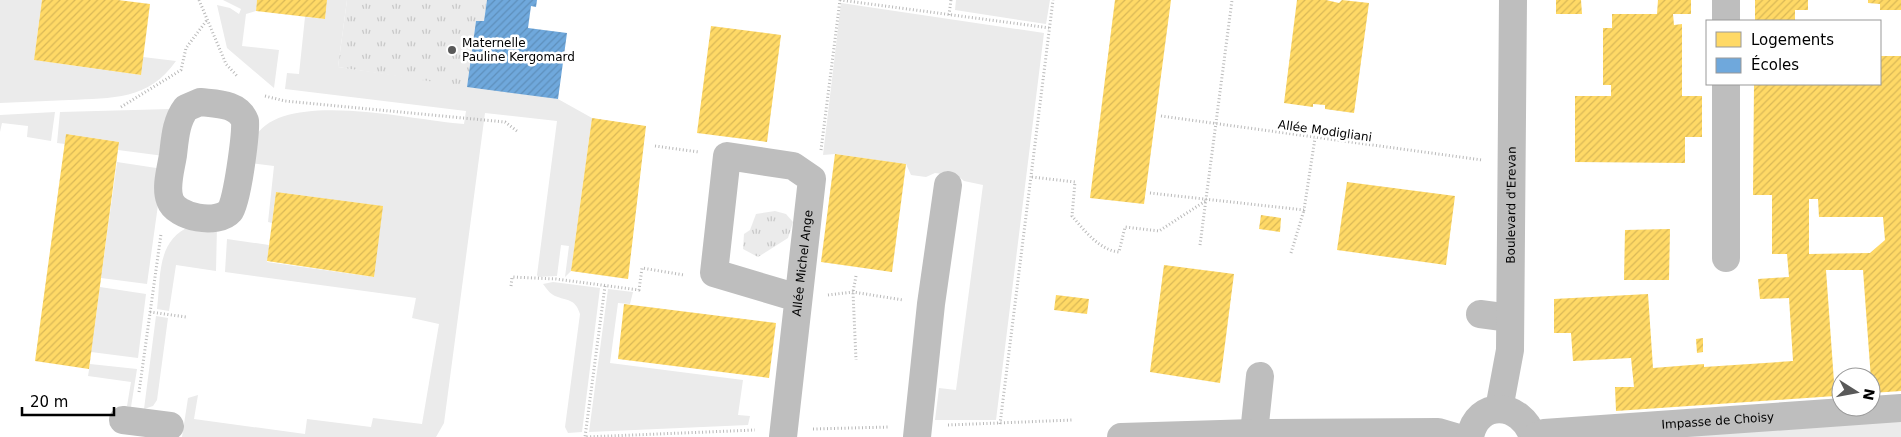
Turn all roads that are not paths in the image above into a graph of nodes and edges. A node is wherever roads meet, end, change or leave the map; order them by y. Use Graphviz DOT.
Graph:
graph roads {
  1 [pos="1513,0"];
  2 [pos="1726,0"];
  3 [pos="1726,20"];
  4 [pos="1726,85"];
  5 [pos="948,186"];
  6 [pos="1726,258"];
  7 [pos="798,298"];
  8 [pos="1480,314"];
  9 [pos="1510,318"];
  10 [pos="1260,376"];
  11 [pos="1901,408"];
  12 [pos="1499,409"];
  13 [pos="123,420"];
  14 [pos="170,426"];
  15 [pos="785,432"];
  16 [pos="1254,433"];
  17 [pos="917,437"];
  18 [pos="1121,437"];
  19 [pos="1455,437"];
  20 [pos="1470,437"];
  21 [pos="1534,437"];
  1 -- 9 [label="street, Boulevard d'Erevan"];
  2 -- 3 [label="street"];
  4 -- 6 [label="street"];
  5 -- 17 [label="street"];
  7 -- 7 [label="street, Allée Michel Ange"];
  7 -- 15 [label="street, Allée Michel Ange"];
  8 -- 9 [label="street"];
  9 -- 12 [label="street, Boulevard d'Erevan"];
  10 -- 16 [label="street"];
  11 -- 21 [label="street, Impasse de Choisy"];
  12 -- 20 [label="street"];
  12 -- 21 [label="street"];
  13 -- 14 [label="street"];
  16 -- 18 [label="street"];
  16 -- 19 [label="street"];
}
